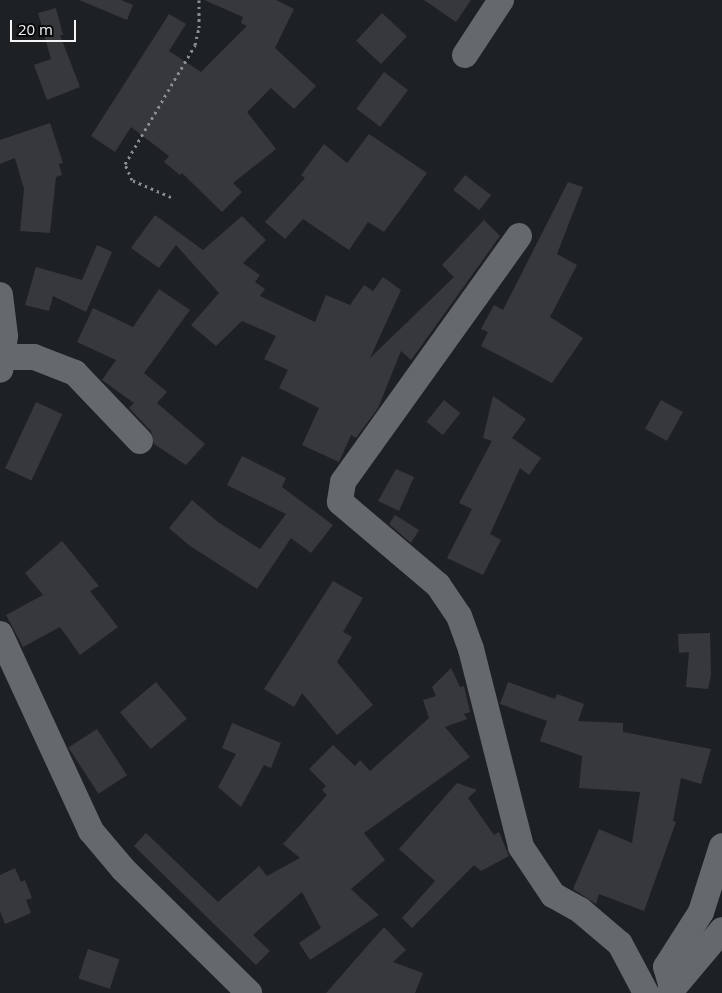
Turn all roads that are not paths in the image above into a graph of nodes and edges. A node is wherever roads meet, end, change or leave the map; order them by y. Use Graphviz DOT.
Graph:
graph roads {
  1 [pos="500,0"];
  2 [pos="465,55"];
  3 [pos="519,236"];
  4 [pos="0,295"];
  5 [pos="2,364"];
  6 [pos="140,441"];
  7 [pos="0,634"];
  8 [pos="722,846"];
  9 [pos="722,930"];
  10 [pos="671,992"];
  11 [pos="249,993"];
  12 [pos="646,993"];
  1 -- 2 [label="street"];
  3 -- 12 [label="street"];
  4 -- 5 [label="street"];
  5 -- 6 [label="street"];
  7 -- 11 [label="street"];
  8 -- 10 [label="street"];
  9 -- 10 [label="street"];
}
